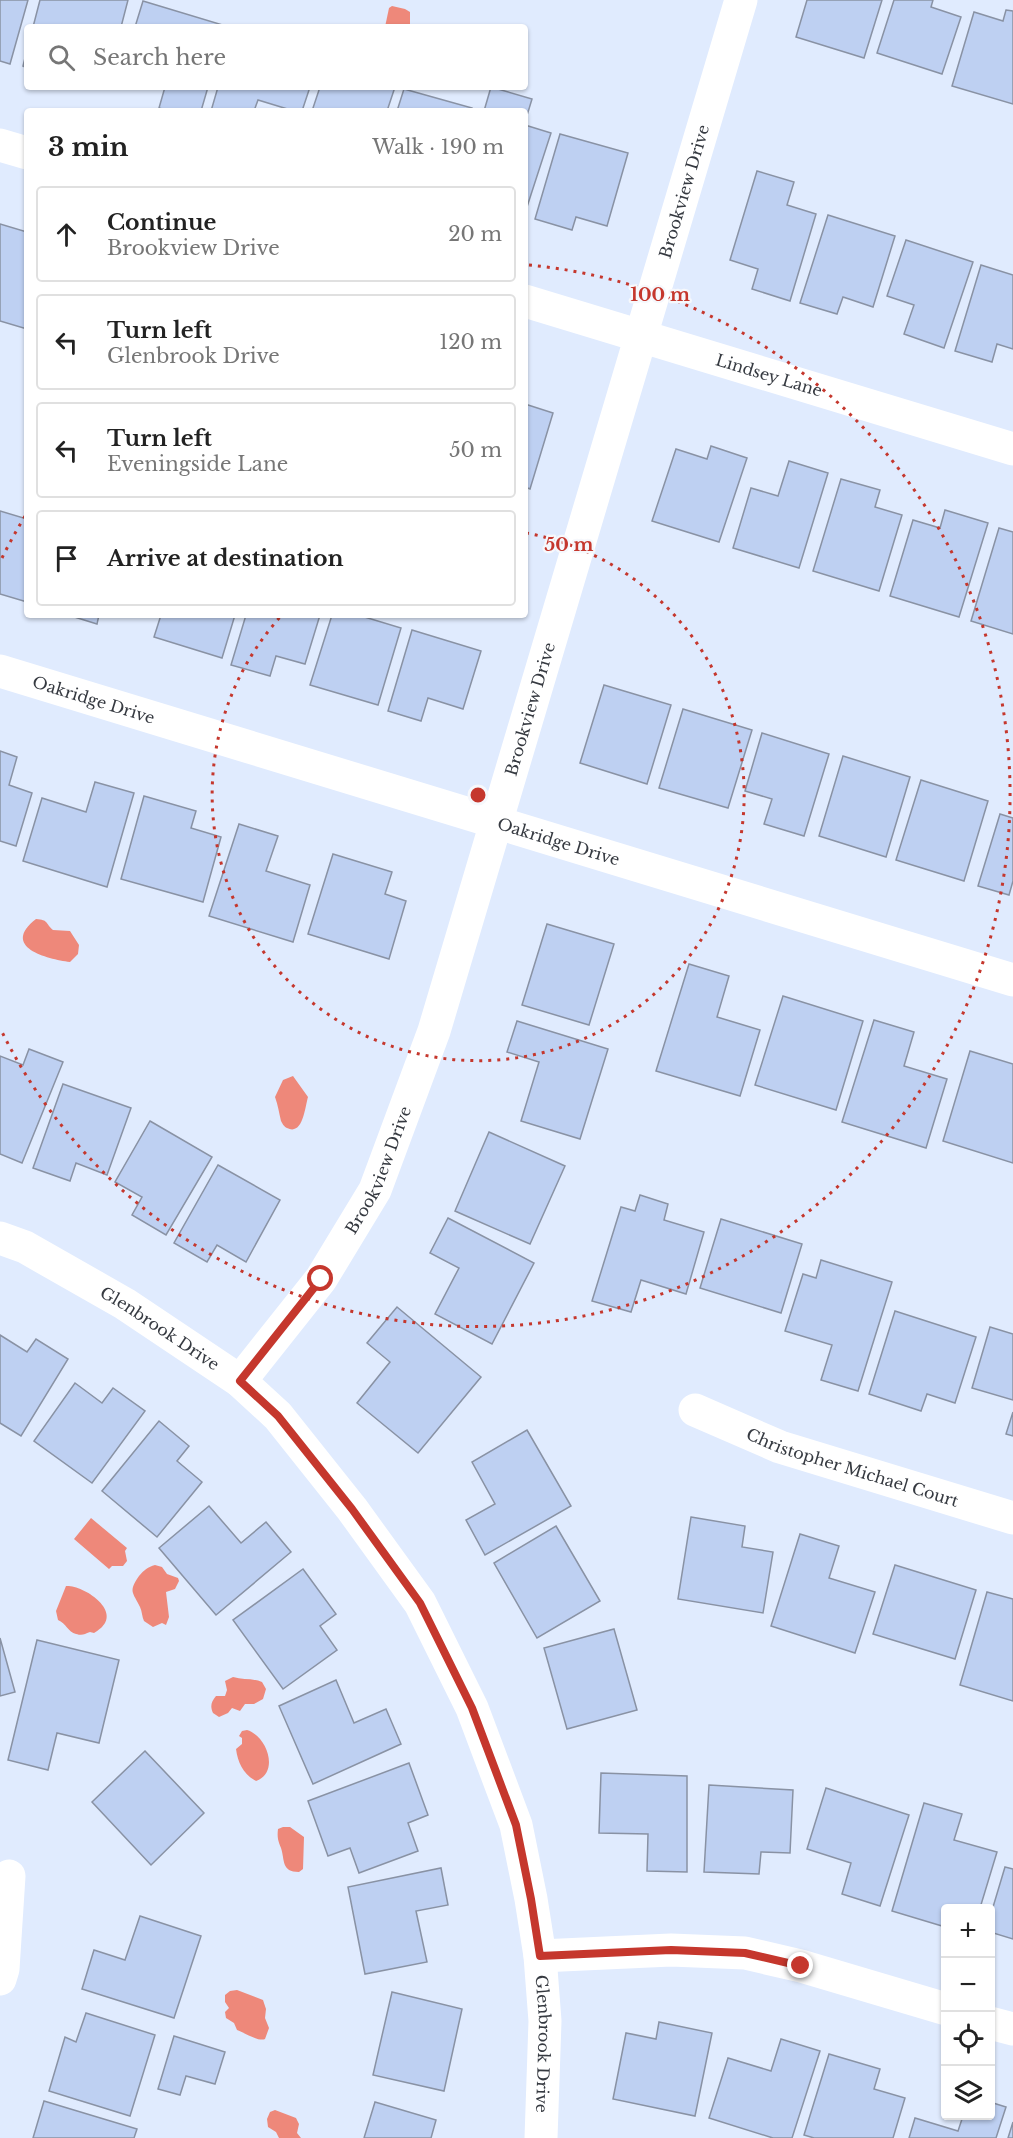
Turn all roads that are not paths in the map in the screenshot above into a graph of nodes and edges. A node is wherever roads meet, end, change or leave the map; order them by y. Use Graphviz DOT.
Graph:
graph roads {
  1 [pos="741,0"];
  2 [pos="0,145"];
  3 [pos="24,152"];
  4 [pos="528,303"];
  5 [pos="641,336"];
  6 [pos="1013,449"];
  7 [pos="0,671"];
  8 [pos="496,822"];
  9 [pos="1013,980"];
  10 [pos="0,1238"];
  11 [pos="240,1381"];
  12 [pos="695,1410"];
  13 [pos="1013,1518"];
  14 [pos="9,1876"];
  15 [pos="540,1956"];
  16 [pos="0,1979"];
  17 [pos="941,2008"];
  18 [pos="995,2025"];
  19 [pos="1013,2030"];
  20 [pos="541,2138"];
  1 -- 5 [label="street, Brookview Drive"];
  2 -- 3 [label="street"];
  4 -- 5 [label="street, Lindsey Lane"];
  5 -- 6 [label="street, Lindsey Lane"];
  5 -- 8 [label="street, Brookview Drive"];
  7 -- 8 [label="street, Oakridge Drive"];
  8 -- 9 [label="street, Oakridge Drive"];
  8 -- 11 [label="street, Brookview Drive"];
  10 -- 11 [label="street, Glenbrook Drive"];
  11 -- 15 [label="street, Glenbrook Drive"];
  12 -- 13 [label="street, Christopher Michael Court"];
  14 -- 16 [label="street"];
  15 -- 17 [label="street"];
  15 -- 20 [label="street, Glenbrook Drive"];
  18 -- 19 [label="street"];
}
